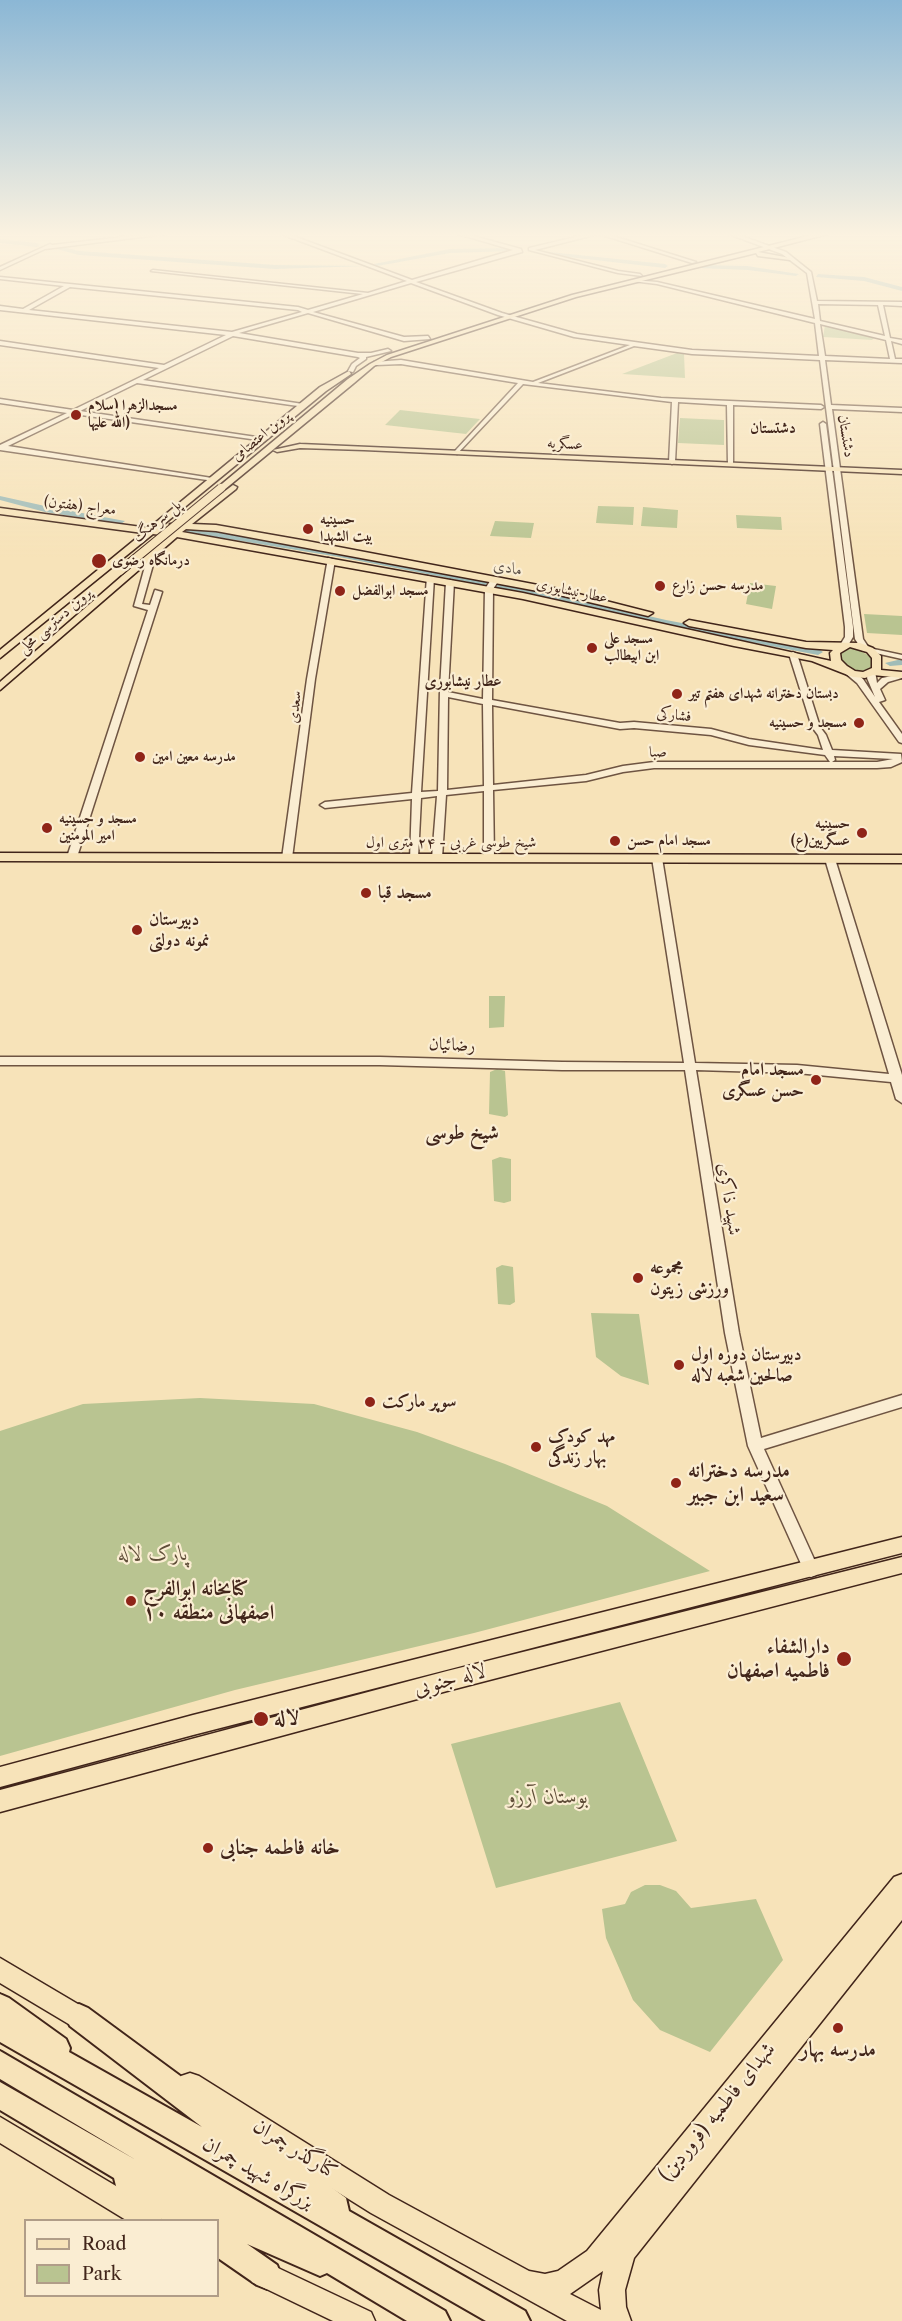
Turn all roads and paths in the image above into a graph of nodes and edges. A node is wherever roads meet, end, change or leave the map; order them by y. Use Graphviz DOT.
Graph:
graph roads {
  1 [pos="216,342"];
  2 [pos="282,342"];
  3 [pos="406,342"];
  4 [pos="415,342"];
  5 [pos="423,342"];
  6 [pos="618,342"];
  7 [pos="817,342"];
  8 [pos="817,342"];
  9 [pos="888,342"];
  10 [pos="0,343"];
  11 [pos="636,345"];
  12 [pos="398,348"];
  13 [pos="390,353"];
  14 [pos="358,355"];
  15 [pos="819,358"];
  16 [pos="893,361"];
  17 [pos="902,361"];
  18 [pos="401,362"];
  19 [pos="374,364"];
  20 [pos="164,367"];
  21 [pos="350,372"];
  22 [pos="136,381"];
  23 [pos="522,382"];
  24 [pos="818,382"];
  25 [pos="826,382"];
  26 [pos="532,384"];
  27 [pos="0,401"];
  28 [pos="675,401"];
  29 [pos="730,403"];
  30 [pos="303,406"];
  31 [pos="829,407"];
  32 [pos="0,408"];
  33 [pos="902,410"];
  34 [pos="74,412"];
  35 [pos="64,417"];
  36 [pos="822,419"];
  37 [pos="263,440"];
  38 [pos="295,442"];
  39 [pos="0,448"];
  40 [pos="457,452"];
  41 [pos="672,462"];
  42 [pos="731,465"];
  43 [pos="814,469"];
  44 [pos="239,470"];
  45 [pos="833,470"];
  46 [pos="902,472"];
  47 [pos="218,488"];
  48 [pos="195,495"];
  49 [pos="0,510"];
  50 [pos="173,513"];
  51 [pos="196,517"];
  52 [pos="185,526"];
  53 [pos="120,527"];
  54 [pos="145,527"];
  55 [pos="216,528"];
  56 [pos="175,534"];
  57 [pos="197,537"];
  58 [pos="296,542"];
  59 [pos="134,545"];
  60 [pos="161,547"];
  61 [pos="283,547"];
  62 [pos="152,554"];
  63 [pos="331,560"];
  64 [pos="112,570"];
  65 [pos="841,570"];
  66 [pos="850,570"];
  67 [pos="132,572"];
  68 [pos="430,578"];
  69 [pos="495,580"];
  70 [pos="450,582"];
  71 [pos="489,589"];
  72 [pos="158,592"];
  73 [pos="86,601"];
  74 [pos="596,606"];
  75 [pos="152,608"];
  76 [pos="842,646"];
  77 [pos="868,649"];
  78 [pos="793,654"];
  79 [pos="0,655"];
  80 [pos="901,657"];
  81 [pos="0,664"];
  82 [pos="875,669"];
  83 [pos="845,670"];
  84 [pos="902,675"];
  85 [pos="0,677"];
  86 [pos="0,687"];
  87 [pos="875,689"];
  88 [pos="444,694"];
  89 [pos="489,704"];
  90 [pos="902,727"];
  91 [pos="902,740"];
  92 [pos="829,753"];
  93 [pos="902,758"];
  94 [pos="832,766"];
  95 [pos="489,788"];
  96 [pos="442,793"];
  97 [pos="416,796"];
  98 [pos="325,805"];
  99 [pos="72,856"];
  100 [pos="0,857"];
  101 [pos="287,858"];
  102 [pos="413,858"];
  103 [pos="437,858"];
  104 [pos="489,858"];
  105 [pos="657,858"];
  106 [pos="830,859"];
  107 [pos="902,859"];
  108 [pos="0,1061"];
  109 [pos="690,1067"];
  110 [pos="899,1079"];
  111 [pos="902,1099"];
  112 [pos="902,1401"];
  113 [pos="755,1446"];
  114 [pos="902,1545"];
  115 [pos="902,1565"];
  116 [pos="811,1570"];
  117 [pos="655,1609"];
  118 [pos="508,1645"];
  119 [pos="546,1655"];
  120 [pos="395,1695"];
  121 [pos="3,1775"];
  122 [pos="0,1801"];
  123 [pos="902,1885"];
  124 [pos="902,1902"];
  125 [pos="0,1970"];
  126 [pos="0,2007"];
  127 [pos="80,2017"];
  128 [pos="0,2026"];
  129 [pos="0,2064"];
  130 [pos="9,2100"];
  131 [pos="131,2101"];
  132 [pos="0,2129"];
  133 [pos="147,2219"];
  134 [pos="186,2219"];
  135 [pos="219,2242"];
  136 [pos="392,2250"];
  137 [pos="219,2252"];
  138 [pos="505,2273"];
  139 [pos="267,2276"];
  140 [pos="380,2289"];
  141 [pos="362,2321"];
  142 [pos="435,2321"];
  143 [pos="515,2321"];
  144 [pos="594,2321"];
  145 [pos="618,2321"];
  1 -- 20 [label="street"];
  2 -- 14 [label="street"];
  3 -- 12 [label="street"];
  4 -- 12 [label="main road, پروین اعتصامی"];
  5 -- 13 [label="main road, پروین اعتصامی"];
  6 -- 11 [label="street"];
  7 -- 15 [label="street, دشتستان"];
  8 -- 15 [label="street, دشتستان"];
  9 -- 16 [label="street"];
  10 -- 20 [label="street"];
  11 -- 15 [label="street"];
  11 -- 26 [label="street"];
  12 -- 13 [label="main road, پروین اعتصامی"];
  13 -- 14 [label="street"];
  13 -- 18 [label="street"];
  13 -- 19 [label="main road, پروین اعتصامی"];
  13 -- 21 [label="main road, پروین اعتصامی"];
  14 -- 21 [label="street"];
  15 -- 16 [label="street"];
  15 -- 24 [label="street, دشتستان"];
  15 -- 25 [label="street, دشتستان"];
  16 -- 17 [label="street"];
  18 -- 19 [label="street"];
  18 -- 23 [label="street"];
  19 -- 38 [label="main road, پروین دسترسی محلی"];
  19 -- 44 [label="main road, پروین اعتصامی"];
  20 -- 22 [label="street"];
  21 -- 30 [label="main road"];
  21 -- 44 [label="main road, پروین اعتصامی"];
  22 -- 30 [label="street"];
  22 -- 34 [label="street"];
  23 -- 26 [label="street"];
  23 -- 40 [label="street"];
  24 -- 25 [label="street"];
  24 -- 29 [label="street, دشتستان"];
  25 -- 31 [label="street, دشتستان"];
  26 -- 28 [label="street"];
  27 -- 34 [label="street"];
  28 -- 29 [label="street"];
  28 -- 41 [label="street"];
  29 -- 42 [label="street"];
  30 -- 37 [label="main road"];
  31 -- 33 [label="street"];
  31 -- 45 [label="street, دشتستان"];
  32 -- 35 [label="street"];
  34 -- 35 [label="street"];
  34 -- 37 [label="street"];
  35 -- 39 [label="street"];
  36 -- 45 [label="street, دشتستان"];
  37 -- 47 [label="main road"];
  38 -- 40 [label="main road, عسگریه"];
  38 -- 47 [label="main road, پروین دسترسی محلی"];
  39 -- 47 [label="street"];
  40 -- 41 [label="main road, عسگریه"];
  41 -- 42 [label="main road, عسگریه"];
  42 -- 43 [label="main road, عسگریه"];
  43 -- 45 [label="main road"];
  43 -- 45 [label="main road"];
  44 -- 47 [label="main road"];
  44 -- 48 [label="main road"];
  45 -- 46 [label="main road"];
  45 -- 65 [label="street, دشتستان"];
  45 -- 66 [label="street, دشتستان"];
  47 -- 48 [label="main road"];
  47 -- 51 [label="main road, پروین دسترسی محلی"];
  47 -- 64 [label="main road, پل سرهنگ, bridge"];
  48 -- 50 [label="main road"];
  49 -- 53 [label="main road, معراج (هفتون)"];
  49 -- 54 [label="main road, معراج (هفتون)"];
  50 -- 51 [label="main road"];
  50 -- 54 [label="main road"];
  50 -- 54 [label="main road"];
  51 -- 52 [label="main road, پروین دسترسی محلی"];
  51 -- 55 [label="main road"];
  52 -- 54 [label="main road, عطار نیشابوری"];
  52 -- 55 [label="main road, عطار نیشابوری"];
  52 -- 56 [label="main road, پروین دسترسی محلی"];
  53 -- 54 [label="main road, معراج (هفتون)"];
  53 -- 59 [label="main road"];
  54 -- 56 [label="main road, عطار نیشابوری"];
  54 -- 59 [label="main road"];
  55 -- 58 [label="main road, عطار نیشابوری"];
  56 -- 57 [label="main road, عطار نیشابوری"];
  56 -- 60 [label="main road, پروین دسترسی محلی"];
  57 -- 60 [label="main road"];
  57 -- 61 [label="main road, عطار نیشابوری"];
  58 -- 61 [label="main road"];
  58 -- 69 [label="main road, عطار نیشابوری"];
  59 -- 60 [label="main road"];
  59 -- 64 [label="main road"];
  60 -- 62 [label="main road, پروین دسترسی محلی"];
  61 -- 63 [label="main road, عطار نیشابوری"];
  62 -- 67 [label="main road, پروین دسترسی محلی"];
  62 -- 75 [label="street"];
  63 -- 68 [label="main road, عطار نیشابوری"];
  63 -- 101 [label="street, سعدی"];
  64 -- 73 [label="main road, پل سرهنگ"];
  64 -- 79 [label="main road"];
  64 -- 81 [label="main road"];
  65 -- 66 [label="street"];
  65 -- 76 [label="street, دشتستان"];
  66 -- 77 [label="street, دشتستان"];
  67 -- 73 [label="main road"];
  67 -- 86 [label="main road, پروین دسترسی محلی"];
  68 -- 70 [label="main road, عطار نیشابوری"];
  68 -- 97 [label="street"];
  69 -- 71 [label="street"];
  69 -- 74 [label="main road, عطار نیشابوری"];
  70 -- 71 [label="main road, عطار نیشابوری"];
  70 -- 88 [label="street"];
  71 -- 74 [label="main road, عطار نیشابوری"];
  71 -- 89 [label="street"];
  72 -- 75 [label="street"];
  73 -- 85 [label="main road"];
  74 -- 76 [label="main road, عطار نیشابوری"];
  74 -- 78 [label="main road, عطار نیشابوری"];
  75 -- 99 [label="street"];
  76 -- 77 [label="main road"];
  76 -- 83 [label="main road"];
  77 -- 80 [label="street"];
  77 -- 82 [label="main road"];
  78 -- 83 [label="main road, عطار نیشابوری"];
  78 -- 92 [label="street"];
  80 -- 82 [label="street"];
  82 -- 83 [label="main road"];
  82 -- 84 [label="main road"];
  82 -- 87 [label="street"];
  83 -- 91 [label="street"];
  84 -- 87 [label="street"];
  87 -- 90 [label="street"];
  88 -- 89 [label="street, فشارکی"];
  88 -- 96 [label="street"];
  89 -- 92 [label="street, فشارکی"];
  89 -- 95 [label="street"];
  92 -- 93 [label="street, فشارکی"];
  92 -- 94 [label="street"];
  93 -- 94 [label="street, صبا"];
  94 -- 95 [label="street, صبا"];
  95 -- 96 [label="street, صبا"];
  95 -- 104 [label="street"];
  96 -- 97 [label="street, صبا"];
  96 -- 103 [label="street"];
  97 -- 98 [label="street, صبا"];
  97 -- 102 [label="street"];
  99 -- 100 [label="main road, شیخ طوسی غربی - ۲۴ متری اول"];
  99 -- 101 [label="main road, شیخ طوسی غربی - ۲۴ متری اول"];
  101 -- 102 [label="main road, شیخ طوسی غربی - ۲۴ متری اول"];
  102 -- 103 [label="main road, شیخ طوسی غربی - ۲۴ متری اول"];
  103 -- 104 [label="main road, شیخ طوسی غربی - ۲۴ متری اول"];
  104 -- 105 [label="main road, شیخ طوسی غربی - ۲۴ متری اول"];
  105 -- 106 [label="main road, شیخ طوسی غربی - ۲۴ متری اول"];
  105 -- 109 [label="street, شهید ذاکری"];
  106 -- 107 [label="main road, شیخ طوسی غربی - ۲۴ متری اول"];
  106 -- 110 [label="street"];
  108 -- 109 [label="street, رضائیان"];
  109 -- 110 [label="street, رضائیان"];
  109 -- 113 [label="street, شهید ذاکری"];
  110 -- 111 [label="street"];
  112 -- 113 [label="street"];
  113 -- 116 [label="street, شهید ذاکری"];
  114 -- 116 [label="main road, لاله جنوبی"];
  115 -- 119 [label="main road, لاله جنوبی"];
  116 -- 117 [label="main road, لاله جنوبی"];
  117 -- 118 [label="main road, لاله جنوبی"];
  117 -- 119 [label="main road"];
  118 -- 120 [label="main road"];
  118 -- 121 [label="main road, لاله جنوبی"];
  119 -- 120 [label="main road, لاله جنوبی"];
  120 -- 122 [label="main road, لاله جنوبی"];
  123 -- 138 [label="main road, شهدای فاطمیه (فروردین)"];
  124 -- 145 [label="main road, شهدای فاطمیه (فروردین)"];
  125 -- 127 [label="main road, کنارگذر چمران"];
  126 -- 131 [label="highway"];
  127 -- 136 [label="highway"];
  127 -- 138 [label="main road, کنارگذر چمران"];
  128 -- 131 [label="highway, بزرگراه شهید چمران"];
  129 -- 140 [label="highway, بزرگراه شهید چمران"];
  130 -- 134 [label="highway"];
  130 -- 140 [label="highway"];
  131 -- 136 [label="highway, بزرگراه شهید چمران"];
  132 -- 133 [label="main road"];
  135 -- 139 [label="highway"];
  136 -- 143 [label="highway, بزرگراه شهید چمران"];
  137 -- 139 [label="main road"];
  138 -- 144 [label="main road, کنارگذر چمران"];
  139 -- 141 [label="main road"];
  140 -- 142 [label="highway, بزرگراه شهید چمران"];
}
